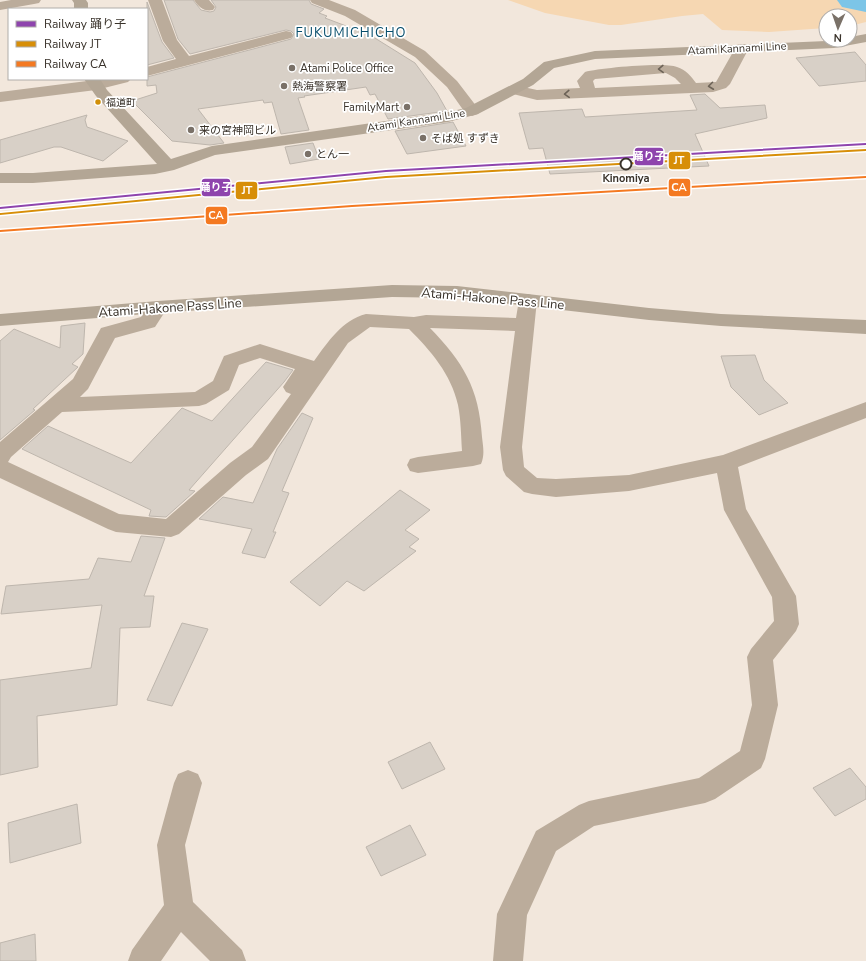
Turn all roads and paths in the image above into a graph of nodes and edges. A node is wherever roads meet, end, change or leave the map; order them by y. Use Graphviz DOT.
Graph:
graph roads {
  1 [pos="34,0"];
  2 [pos="155,0"];
  3 [pos="317,0"];
  4 [pos="0,6"];
  5 [pos="286,35"];
  6 [pos="866,38"];
  7 [pos="742,48"];
  8 [pos="185,61"];
  9 [pos="148,72"];
  10 [pos="113,80"];
  11 [pos="94,82"];
  12 [pos="691,88"];
  13 [pos="514,90"];
  14 [pos="590,93"];
  15 [pos="0,97"];
  16 [pos="472,111"];
  17 [pos="168,166"];
  18 [pos="0,178"];
  19 [pos="528,300"];
  20 [pos="158,307"];
  21 [pos="0,320"];
  22 [pos="414,323"];
  23 [pos="526,325"];
  24 [pos="866,327"];
  25 [pos="57,405"];
  26 [pos="866,410"];
  27 [pos="0,458"];
  28 [pos="726,463"];
  29 [pos="418,465"];
  30 [pos="0,468"];
  31 [pos="238,469"];
  32 [pos="188,782"];
  33 [pos="179,909"];
  34 [pos="143,961"];
  35 [pos="231,961"];
  36 [pos="508,961"];
  1 -- 4 [label="street"];
  2 -- 8 [label="street"];
  3 -- 16 [label="street"];
  5 -- 8 [label="street"];
  6 -- 7 [label="main road, Atami Kannami Line"];
  7 -- 12 [label="street, one-way"];
  7 -- 13 [label="main road, Atami Kannami Line"];
  8 -- 9 [label="street"];
  10 -- 11 [label="street"];
  11 -- 15 [label="street"];
  11 -- 17 [label="main road"];
  12 -- 14 [label="street"];
  12 -- 14 [label="street, one-way"];
  14 -- 13 [label="street, one-way"];
  13 -- 16 [label="main road, Atami Kannami Line"];
  16 -- 17 [label="main road, Atami Kannami Line"];
  17 -- 18 [label="main road"];
  19 -- 20 [label="main road, Atami-Hakone Pass Line"];
  19 -- 23 [label="street"];
  19 -- 24 [label="main road, Atami-Hakone Pass Line"];
  20 -- 21 [label="main road, Atami-Hakone Pass Line"];
  20 -- 25 [label="street"];
  22 -- 23 [label="street"];
  22 -- 29 [label="street"];
  22 -- 31 [label="street"];
  23 -- 28 [label="street"];
  25 -- 27 [label="street"];
  25 -- 31 [label="street"];
  26 -- 28 [label="street"];
  28 -- 36 [label="street"];
  30 -- 31 [label="street"];
  32 -- 33 [label="street"];
  33 -- 34 [label="street"];
  33 -- 35 [label="street"];
}
